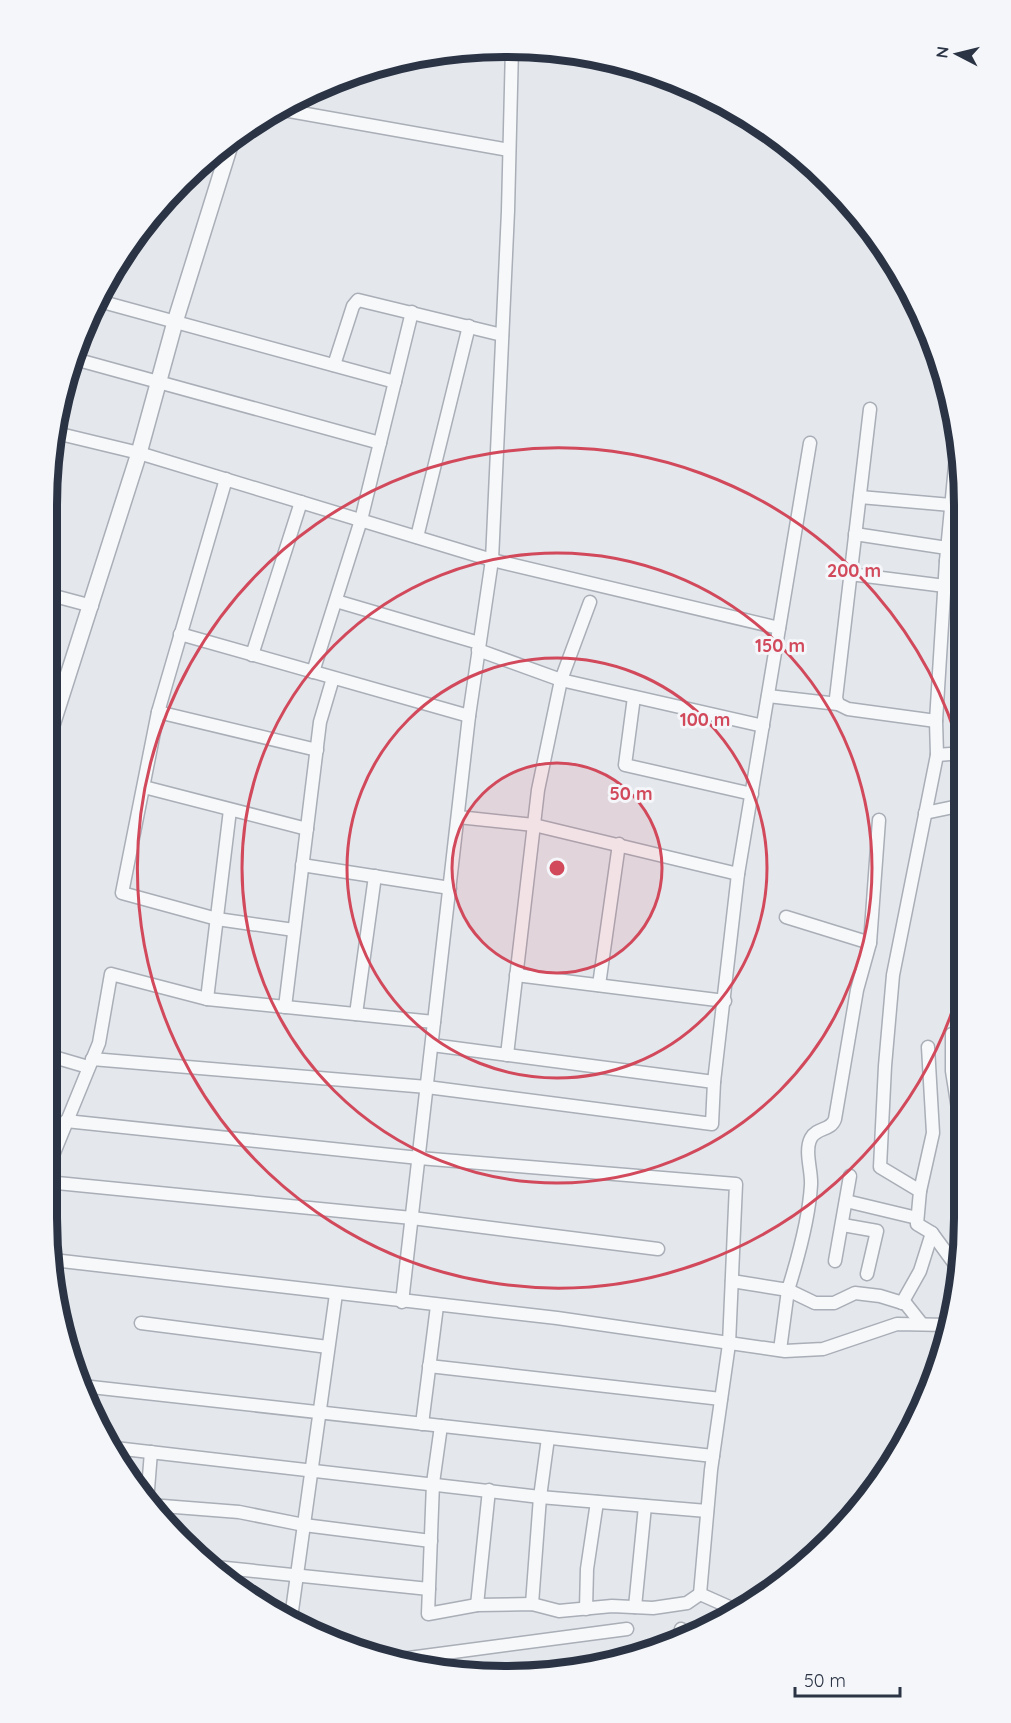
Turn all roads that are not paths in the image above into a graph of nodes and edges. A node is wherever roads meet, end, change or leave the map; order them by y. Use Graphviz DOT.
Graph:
graph roads {
  1 [pos="512,57"];
  2 [pos="291,111"];
  3 [pos="509,150"];
  4 [pos="228,154"];
  5 [pos="105,303"];
  6 [pos="412,312"];
  7 [pos="176,322"];
  8 [pos="469,326"];
  9 [pos="502,335"];
  10 [pos="81,361"];
  11 [pos="334,365"];
  12 [pos="158,382"];
  13 [pos="395,382"];
  14 [pos="870,409"];
  15 [pos="63,435"];
  16 [pos="380,442"];
  17 [pos="810,443"];
  18 [pos="139,453"];
  19 [pos="226,479"];
  20 [pos="953,483"];
  21 [pos="860,497"];
  22 [pos="302,502"];
  23 [pos="951,505"];
  24 [pos="361,520"];
  25 [pos="855,534"];
  26 [pos="417,537"];
  27 [pos="947,548"];
  28 [pos="492,560"];
  29 [pos="946,561"];
  30 [pos="954,561"];
  31 [pos="850,574"];
  32 [pos="945,586"];
  33 [pos="57,597"];
  34 [pos="336,601"];
  35 [pos="590,602"];
  36 [pos="92,606"];
  37 [pos="779,628"];
  38 [pos="180,634"];
  39 [pos="479,646"];
  40 [pos="252,655"];
  41 [pos="313,672"];
  42 [pos="333,678"];
  43 [pos="561,680"];
  44 [pos="57,686"];
  45 [pos="768,696"];
  46 [pos="634,697"];
  47 [pos="838,704"];
  48 [pos="158,712"];
  49 [pos="469,716"];
  50 [pos="936,722"];
  51 [pos="763,726"];
  52 [pos="317,750"];
  53 [pos="954,754"];
  54 [pos="937,755"];
  55 [pos="144,787"];
  56 [pos="752,794"];
  57 [pos="954,807"];
  58 [pos="230,810"];
  59 [pos="925,813"];
  60 [pos="458,817"];
  61 [pos="879,820"];
  62 [pos="534,825"];
  63 [pos="307,828"];
  64 [pos="619,844"];
  65 [pos="302,865"];
  66 [pos="738,874"];
  67 [pos="375,876"];
  68 [pos="450,888"];
  69 [pos="786,917"];
  70 [pos="217,918"];
  71 [pos="294,930"];
  72 [pos="870,943"];
  73 [pos="516,975"];
  74 [pos="599,985"];
  75 [pos="207,999"];
  76 [pos="724,1000"];
  77 [pos="285,1007"];
  78 [pos="356,1014"];
  79 [pos="434,1022"];
  80 [pos="954,1033"];
  81 [pos="432,1045"];
  82 [pos="928,1047"];
  83 [pos="507,1055"];
  84 [pos="57,1056"];
  85 [pos="90,1063"];
  86 [pos="714,1082"];
  87 [pos="427,1087"];
  88 [pos="954,1088"];
  89 [pos="66,1121"];
  90 [pos="57,1143"];
  91 [pos="419,1158"];
  92 [pos="850,1176"];
  93 [pos="57,1183"];
  94 [pos="920,1191"];
  95 [pos="846,1201"];
  96 [pos="412,1218"];
  97 [pos="917,1218"];
  98 [pos="843,1225"];
  99 [pos="932,1233"];
  100 [pos="658,1249"];
  101 [pos="952,1260"];
  102 [pos="59,1261"];
  103 [pos="835,1261"];
  104 [pos="867,1274"];
  105 [pos="732,1281"];
  106 [pos="788,1290"];
  107 [pos="336,1294"];
  108 [pos="402,1302"];
  109 [pos="902,1303"];
  110 [pos="437,1306"];
  111 [pos="141,1323"];
  112 [pos="921,1323"];
  113 [pos="941,1324"];
  114 [pos="729,1344"];
  115 [pos="328,1347"];
  116 [pos="780,1350"];
  117 [pos="429,1366"];
  118 [pos="90,1387"];
  119 [pos="721,1399"];
  120 [pos="319,1414"];
  121 [pos="422,1424"];
  122 [pos="441,1426"];
  123 [pos="548,1438"];
  124 [pos="121,1449"];
  125 [pos="151,1452"];
  126 [pos="713,1456"];
  127 [pos="312,1469"];
  128 [pos="433,1483"];
  129 [pos="149,1489"];
  130 [pos="489,1490"];
  131 [pos="540,1497"];
  132 [pos="597,1502"];
  133 [pos="161,1504"];
  134 [pos="645,1506"];
  135 [pos="707,1511"];
  136 [pos="304,1525"];
  137 [pos="431,1541"];
  138 [pos="226,1568"];
  139 [pos="297,1576"];
  140 [pos="429,1589"];
  141 [pos="700,1594"];
  142 [pos="532,1604"];
  143 [pos="477,1605"];
  144 [pos="635,1607"];
  145 [pos="729,1607"];
  146 [pos="586,1609"];
  147 [pos="292,1612"];
  148 [pos="627,1629"];
  149 [pos="417,1657"];
  1 -- 3 [label="street"];
  2 -- 3 [label="street"];
  3 -- 9 [label="street"];
  4 -- 7 [label="street"];
  5 -- 7 [label="street"];
  6 -- 8 [label="street"];
  6 -- 11 [label="street"];
  6 -- 13 [label="street"];
  7 -- 11 [label="street"];
  7 -- 12 [label="street"];
  8 -- 9 [label="street"];
  8 -- 26 [label="street"];
  9 -- 28 [label="street"];
  10 -- 12 [label="street"];
  11 -- 13 [label="street"];
  12 -- 16 [label="street"];
  12 -- 18 [label="street"];
  13 -- 16 [label="street"];
  14 -- 21 [label="street"];
  15 -- 18 [label="street"];
  16 -- 24 [label="street"];
  17 -- 37 [label="street"];
  18 -- 19 [label="street"];
  18 -- 36 [label="street"];
  19 -- 22 [label="street"];
  19 -- 38 [label="street"];
  20 -- 23 [label="street"];
  21 -- 23 [label="street"];
  21 -- 25 [label="street"];
  22 -- 24 [label="street"];
  22 -- 40 [label="street"];
  23 -- 27 [label="street"];
  24 -- 26 [label="street"];
  24 -- 34 [label="street"];
  25 -- 27 [label="street"];
  25 -- 31 [label="street"];
  26 -- 28 [label="street"];
  27 -- 29 [label="street"];
  28 -- 37 [label="street"];
  28 -- 39 [label="street"];
  29 -- 30 [label="street"];
  29 -- 32 [label="street"];
  31 -- 32 [label="street"];
  31 -- 47 [label="street"];
  32 -- 50 [label="street"];
  33 -- 36 [label="street"];
  34 -- 39 [label="street"];
  34 -- 41 [label="street"];
  35 -- 43 [label="street"];
  36 -- 44 [label="street"];
  37 -- 45 [label="street"];
  38 -- 40 [label="street"];
  38 -- 48 [label="street"];
  39 -- 43 [label="street"];
  39 -- 49 [label="street"];
  40 -- 41 [label="street"];
  41 -- 42 [label="street"];
  42 -- 49 [label="street"];
  42 -- 52 [label="street"];
  43 -- 46 [label="street"];
  43 -- 62 [label="street"];
  45 -- 47 [label="street"];
  45 -- 51 [label="street"];
  46 -- 51 [label="street"];
  46 -- 56 [label="street"];
  47 -- 50 [label="street"];
  48 -- 52 [label="street"];
  48 -- 55 [label="street"];
  49 -- 60 [label="street"];
  50 -- 54 [label="street"];
  51 -- 56 [label="street"];
  52 -- 63 [label="street"];
  53 -- 54 [label="street"];
  54 -- 59 [label="street"];
  55 -- 58 [label="street"];
  55 -- 70 [label="street"];
  56 -- 66 [label="street"];
  57 -- 59 [label="street"];
  58 -- 63 [label="street"];
  58 -- 70 [label="street"];
  59 -- 94 [label="street"];
  60 -- 62 [label="street"];
  60 -- 68 [label="street"];
  61 -- 72 [label="street"];
  62 -- 64 [label="street"];
  62 -- 73 [label="street"];
  63 -- 65 [label="street"];
  64 -- 66 [label="street"];
  64 -- 74 [label="street"];
  65 -- 67 [label="street"];
  65 -- 71 [label="street"];
  66 -- 76 [label="street"];
  67 -- 68 [label="street"];
  67 -- 78 [label="street"];
  68 -- 79 [label="street"];
  69 -- 72 [label="street"];
  70 -- 71 [label="street"];
  70 -- 75 [label="street"];
  71 -- 77 [label="street"];
  72 -- 106 [label="street"];
  73 -- 74 [label="street"];
  73 -- 83 [label="street"];
  74 -- 76 [label="street"];
  75 -- 77 [label="street"];
  75 -- 85 [label="street"];
  76 -- 86 [label="street"];
  77 -- 78 [label="street"];
  78 -- 79 [label="street"];
  79 -- 81 [label="street"];
  80 -- 88 [label="street"];
  81 -- 83 [label="street"];
  81 -- 87 [label="street"];
  82 -- 94 [label="street"];
  83 -- 86 [label="street"];
  84 -- 85 [label="street"];
  85 -- 87 [label="street"];
  85 -- 89 [label="street"];
  86 -- 87 [label="street"];
  87 -- 91 [label="street"];
  89 -- 90 [label="street"];
  89 -- 91 [label="street"];
  91 -- 96 [label="street"];
  91 -- 105 [label="street"];
  92 -- 95 [label="street"];
  93 -- 96 [label="street"];
  94 -- 97 [label="street"];
  95 -- 97 [label="street"];
  95 -- 98 [label="street"];
  96 -- 100 [label="street"];
  96 -- 108 [label="street"];
  97 -- 99 [label="street"];
  98 -- 103 [label="street"];
  98 -- 104 [label="street"];
  99 -- 101 [label="street"];
  99 -- 109 [label="street"];
  102 -- 107 [label="street"];
  105 -- 106 [label="street"];
  105 -- 114 [label="street"];
  106 -- 109 [label="street"];
  106 -- 116 [label="street"];
  107 -- 108 [label="street"];
  107 -- 115 [label="street"];
  108 -- 110 [label="street"];
  109 -- 112 [label="street"];
  110 -- 114 [label="street"];
  110 -- 117 [label="street"];
  111 -- 115 [label="street"];
  112 -- 113 [label="street"];
  112 -- 116 [label="street"];
  114 -- 116 [label="street"];
  114 -- 119 [label="street"];
  115 -- 120 [label="street"];
  117 -- 119 [label="street"];
  117 -- 121 [label="street"];
  118 -- 120 [label="street"];
  119 -- 126 [label="street"];
  120 -- 121 [label="street"];
  120 -- 127 [label="street"];
  121 -- 122 [label="street"];
  122 -- 123 [label="street"];
  122 -- 128 [label="street"];
  123 -- 126 [label="street"];
  123 -- 131 [label="street"];
  124 -- 125 [label="street"];
  125 -- 127 [label="street"];
  125 -- 129 [label="street"];
  126 -- 135 [label="street"];
  127 -- 128 [label="street"];
  127 -- 136 [label="street"];
  128 -- 130 [label="street"];
  128 -- 137 [label="street"];
  130 -- 131 [label="street"];
  130 -- 143 [label="street"];
  131 -- 132 [label="street"];
  131 -- 142 [label="street"];
  132 -- 134 [label="street"];
  132 -- 146 [label="street"];
  133 -- 136 [label="street"];
  134 -- 135 [label="street"];
  134 -- 144 [label="street"];
  135 -- 141 [label="street"];
  136 -- 137 [label="street"];
  136 -- 139 [label="street"];
  137 -- 140 [label="street"];
  138 -- 139 [label="street"];
  139 -- 140 [label="street"];
  139 -- 147 [label="street"];
  140 -- 143 [label="street"];
  141 -- 144 [label="street"];
  141 -- 145 [label="street"];
  142 -- 143 [label="street"];
  142 -- 146 [label="street"];
  144 -- 146 [label="street"];
  148 -- 149 [label="street"];
}
